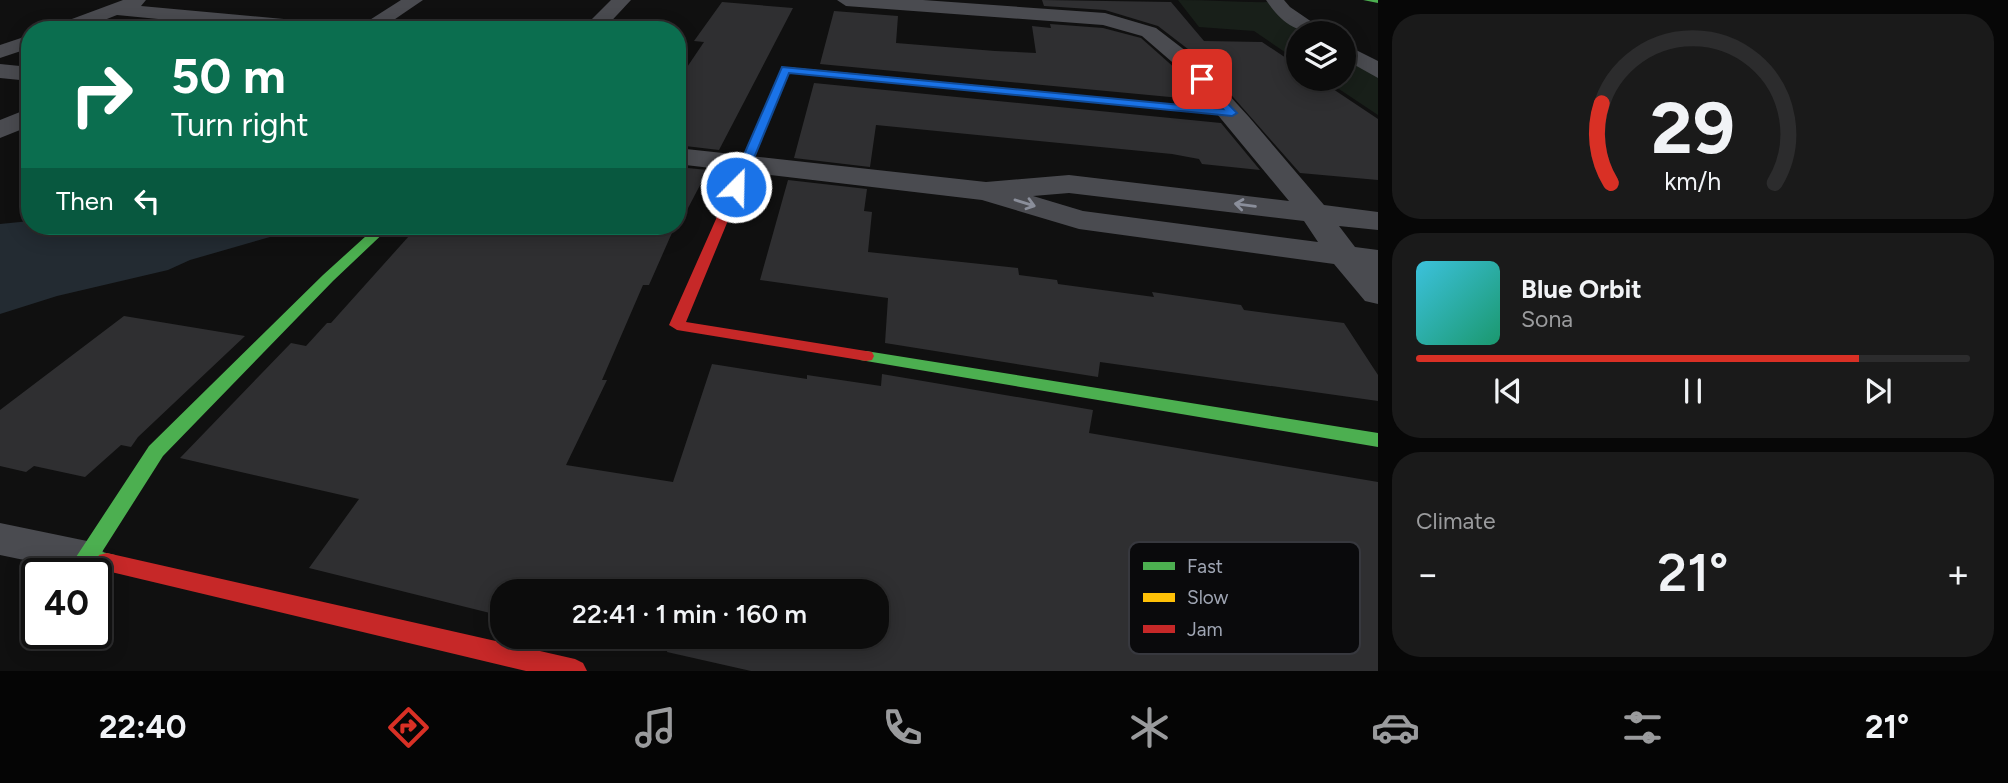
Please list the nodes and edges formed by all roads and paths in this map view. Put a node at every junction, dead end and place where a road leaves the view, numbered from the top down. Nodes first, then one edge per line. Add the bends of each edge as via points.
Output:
1 (139, 0) edge
2 (414, 0) edge
3 (622, 0) edge
4 (846, 0) edge
5 (1275, 0) edge
6 (1367, 0) edge
7 (1378, 1) edge
8 (114, 9) junction
9 (83, 21) edge
10 (242, 21) edge
11 (379, 21) edge
12 (600, 21) edge
13 (1299, 21) edge
14 (21, 44) edge
15 (0, 52) edge
16 (1356, 57) edge
17 (0, 71) edge
18 (1378, 71) edge
19 (21, 73) edge
20 (1232, 113) junction
21 (21, 120) edge
22 (0, 130) edge
23 (686, 157) edge
24 (746, 164) junction
25 (986, 191) junction
26 (1313, 213) junction
27 (1378, 220) edge
28 (374, 235) edge
29 (1362, 258) edge
30 (1378, 293) edge
31 (1378, 440) edge
32 (0, 539) edge
33 (88, 557) junction
34 (575, 671) edge

1 - 8 street
2 - 11 street
3 - 12 street
4 - 20 street via 1105,19 1149,32 1187,63
5 - 13 street
6 - 7 street
8 - 9 street
8 - 10 street
14 - 15 street
16 - 18 street
17 - 19 street
20 - 24 street via 786,69
20 - 26 street
21 - 22 street
23 - 24 street
24 - 25 street
24 - 31 street via 677,325
26 -> 25 street via 1069,184
25 -> 29 street via 1079,220
26 - 27 street
26 - 29 street
28 - 33 street via 156,451
29 - 30 street
32 - 33 lane
33 - 34 street

